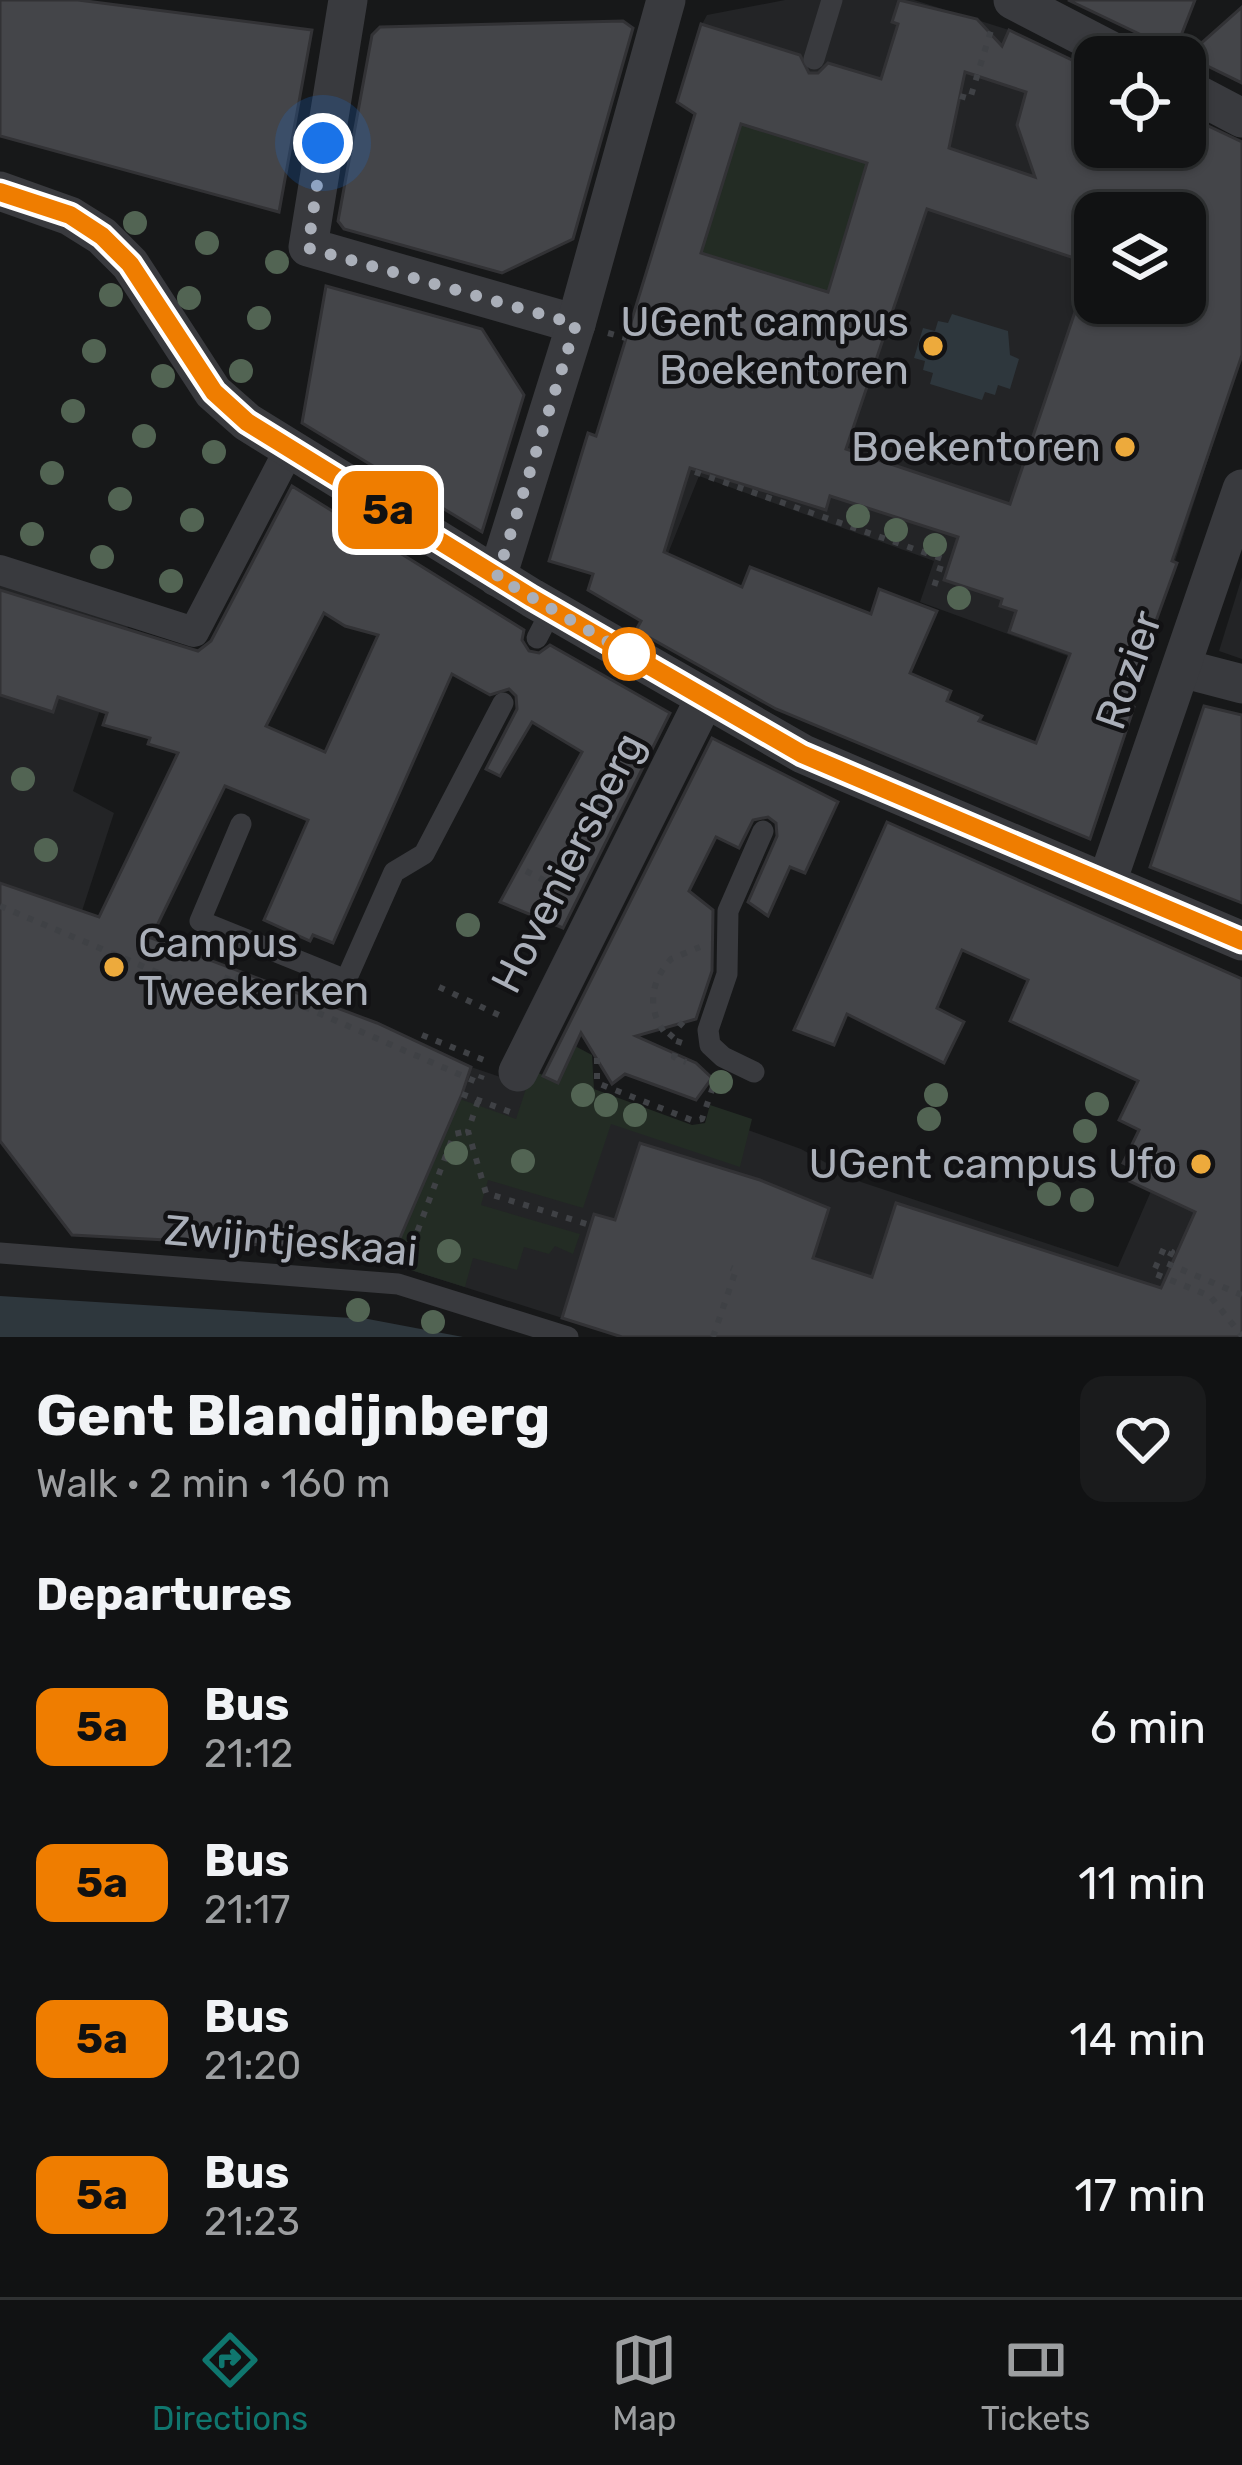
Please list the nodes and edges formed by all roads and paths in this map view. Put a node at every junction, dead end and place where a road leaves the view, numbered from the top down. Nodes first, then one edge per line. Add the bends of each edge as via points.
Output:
1 (347, 0) edge
2 (666, 0) edge
3 (832, 0) edge
4 (1002, 15) edge
5 (1074, 40) edge
6 (814, 59) dead end
7 (960, 96) dead end
8 (1206, 99) edge
9 (1242, 118) edge
10 (0, 191) edge
11 (576, 324) junction
12 (289, 450) junction
13 (694, 472) dead end
14 (1242, 489) edge
15 (0, 570) edge
16 (497, 577) junction
17 (932, 593) dead end
18 (1181, 668) junction
19 (1242, 684) edge
20 (705, 698) junction
21 (503, 703) dead end
22 (241, 824) dead end
23 (763, 831) dead end
24 (526, 871) dead end
25 (1107, 882) junction
26 (0, 906) edge
27 (597, 907) junction
28 (1242, 941) edge
29 (700, 947) dead end
30 (439, 987) dead end
31 (689, 1015) dead end
32 (499, 1030) dead end
33 (422, 1035) dead end
34 (455, 1050) dead end
35 (597, 1058) dead end
36 (506, 1059) joint
37 (754, 1072) dead end
38 (462, 1094) dead end
39 (710, 1094) dead end
40 (478, 1101) junction
41 (502, 1110) dead end
42 (467, 1131) junction
43 (590, 1226) dead end
44 (0, 1253) edge
45 (730, 1268) dead end
46 (398, 1284) junction
47 (1241, 1292) edge
48 (1242, 1336) edge
49 (568, 1337) edge
50 (713, 1337) edge

1 - 11 street via 308,248
2 - 11 street
3 - 6 lane
4 - 5 street
4 - 7 path via 970,99
8 - 9 street
10 - 12 street via 70,215 102,236 130,264 214,392
11 - 16 street
12 - 15 street via 194,632
12 - 16 street
13 - 17 path via 943,559
14 - 18 street, Rozier
16 - 20 street via 545,624
18 - 19 street
18 - 25 street, Rozier
20 - 25 street via 796,767
20 - 27 street, Hoveniersberg
21 - 22 lane via 424,854 394,872 346,980 200,921
23 - 37 lane via 728,911 728,974 708,1030 723,1057
24 - 27 path
25 - 28 street
26 - 36 path via 218,998 230,974 479,1084
27 - 36 street, Hoveniersberg
29 - 31 path via 664,965 652,1005 669,1038
30 - 32 path via 504,1015
33 - 34 path
35 - 39 path via 597,1083 694,1121
38 - 40 path
40 - 41 path
40 - 42 path
42 - 43 path via 486,1193
42 - 46 path via 454,1134
44 - 46 lane, Zwijntjeskaai
45 - 50 path via 736,1270
46 - 49 lane, Zwijntjeskaai
47 - 48 path via 1166,1263 1172,1252 1164,1248 1153,1273 1210,1296

